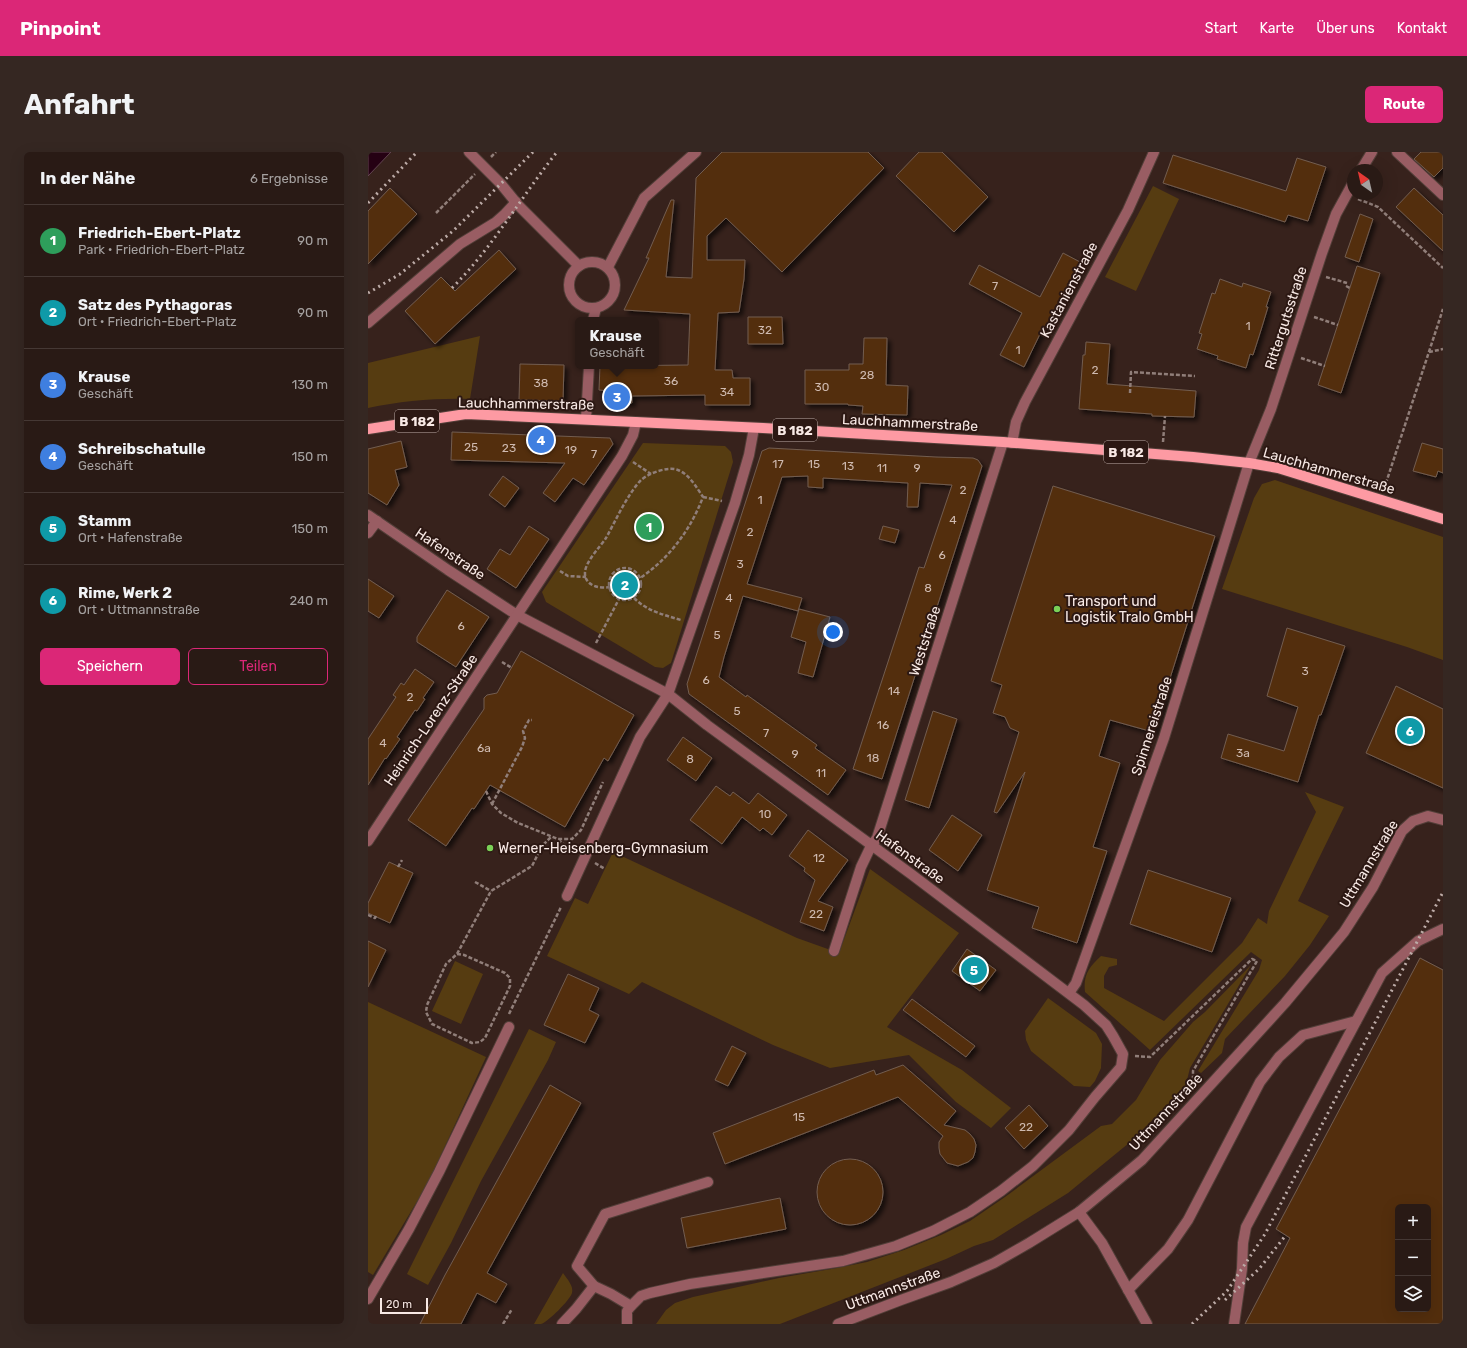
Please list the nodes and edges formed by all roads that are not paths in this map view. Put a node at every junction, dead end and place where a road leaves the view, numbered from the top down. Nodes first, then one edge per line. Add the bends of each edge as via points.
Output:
1 (469, 152) edge
2 (696, 152) edge
3 (1154, 152) edge
4 (1372, 152) edge
5 (1397, 152) edge
6 (1365, 164) edge
7 (1347, 192) edge
8 (1443, 195) edge
9 (516, 202) junction
10 (579, 266) junction
11 (608, 267) junction
12 (596, 308) junction
13 (594, 317) edge
14 (368, 324) edge
15 (589, 369) edge
16 (586, 419) junction
17 (636, 422) junction
18 (754, 428) junction
19 (368, 429) edge
20 (1008, 443) junction
21 (1250, 463) junction
22 (372, 518) edge
23 (1443, 519) edge
24 (368, 533) edge
25 (517, 614) junction
26 (668, 694) junction
27 (1443, 820) edge
28 (368, 841) edge
29 (871, 846) junction
30 (567, 896) road end
31 (1443, 929) edge
32 (834, 951) dead end
33 (1069, 993) junction
34 (1356, 1021) junction
35 (509, 1026) road end
36 (708, 1182) dead end
37 (1079, 1212) junction
38 (594, 1286) junction
39 (1128, 1290) junction
40 (368, 1299) edge
41 (631, 1306) junction
42 (562, 1324) edge
43 (626, 1324) edge
44 (838, 1324) edge
45 (1147, 1324) edge
46 (1234, 1324) edge

1 - 9 street
2 - 11 street via 644,198
3 - 20 street, Kastanienstraße via 1128,210 1025,402
4 - 6 street
5 - 8 street
7 - 21 street, Rittergutsstraße via 1336,214 1271,409
9 - 10 street
9 - 14 street via 496,222 460,244
10 - 11 street via 593,262
10 - 12 street via 570,278 570,294 581,306
11 - 12 street via 615,280 614,295 603,306
12 - 13 street
15 - 16 street
16 - 17 main road, Lauchhammerstraße / B 182
16 - 19 main road, Lauchhammerstraße / B 182 via 466,414
17 - 18 main road, Lauchhammerstraße / B 182
17 - 25 street, Heinrich-Lorenz-Straße via 633,435 622,456
18 - 20 main road, Lauchhammerstraße / B 182
18 - 26 street via 735,503
20 - 21 main road, Lauchhammerstraße / B 182
20 - 29 street, Weststraße via 877,838
21 - 23 main road, Lauchhammerstraße / B 182 via 1278,468
21 - 33 street, Spinnereistraße via 1164,738 1076,983
22 - 24 street
22 - 25 street, Hafenstraße
25 - 26 street, Hafenstraße
25 - 28 street, Heinrich-Lorenz-Straße
26 - 29 street, Hafenstraße
26 - 30 street via 640,737
27 - 37 street, Uttmannstraße via 1428,816 1413,820 1402,831 1373,887 1344,932 1142,1160
29 - 32 street, Weststraße via 861,867
29 - 33 street, Hafenstraße
31 - 34 street via 1418,941 1382,973
33 - 41 street, Hafenstraße via 1106,1025 1123,1054 1121,1067 1070,1130 1033,1166 1001,1191 970,1212 896,1246 843,1261 690,1284 650,1293 641,1296
34 - 39 street via 1302,1035 1279,1057 1260,1082 1188,1220 1168,1249
34 - 46 street via 1246,1227
35 - 40 street via 406,1236
36 - 38 street via 605,1214 577,1266
37 - 39 street via 1102,1243
37 - 44 street, Uttmannstraße via 1029,1243 951,1282
38 - 41 street
38 - 42 street
39 - 45 street
41 - 43 street via 627,1311

